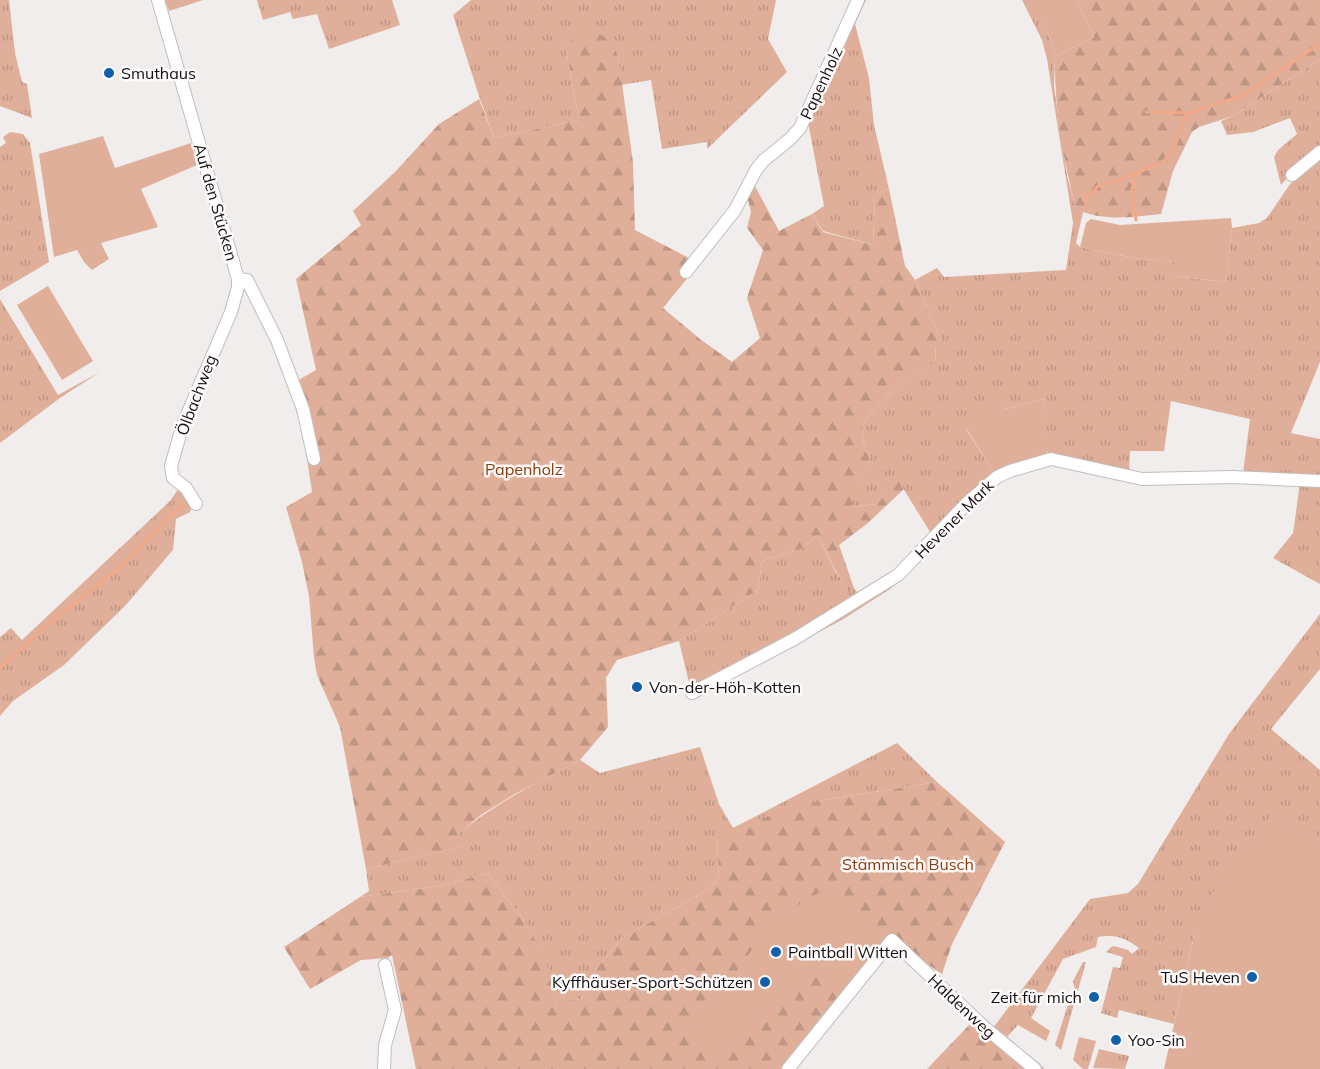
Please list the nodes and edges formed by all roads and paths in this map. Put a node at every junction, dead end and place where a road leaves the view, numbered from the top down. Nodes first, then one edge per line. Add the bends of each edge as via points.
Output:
1 (158, 0) edge
2 (858, 0) edge
3 (1320, 152) edge
4 (1292, 175) dead end
5 (686, 272) dead end
6 (238, 279) junction
7 (314, 459) dead end
8 (1320, 481) edge
9 (196, 504) dead end
10 (692, 693) dead end
11 (385, 965) dead end
12 (384, 1069) edge
13 (788, 1069) edge
14 (1035, 1069) edge

1 - 6 street, Auf den Stücken
2 - 5 street, Papenholz via 800,128 763,161 735,210
3 - 4 street
6 - 7 street, Auf den Stücken via 247,280 277,340 303,410
6 - 9 street, Ölbachweg via 231,312 191,403 171,466 173,478 186,488
8 - 10 street, Hevener Mark via 1232,477 1142,480 1051,459 1010,471 967,503 898,575 796,638
11 - 12 street via 395,1010 385,1045
13 - 14 street, Haldenweg via 892,940 982,1026

